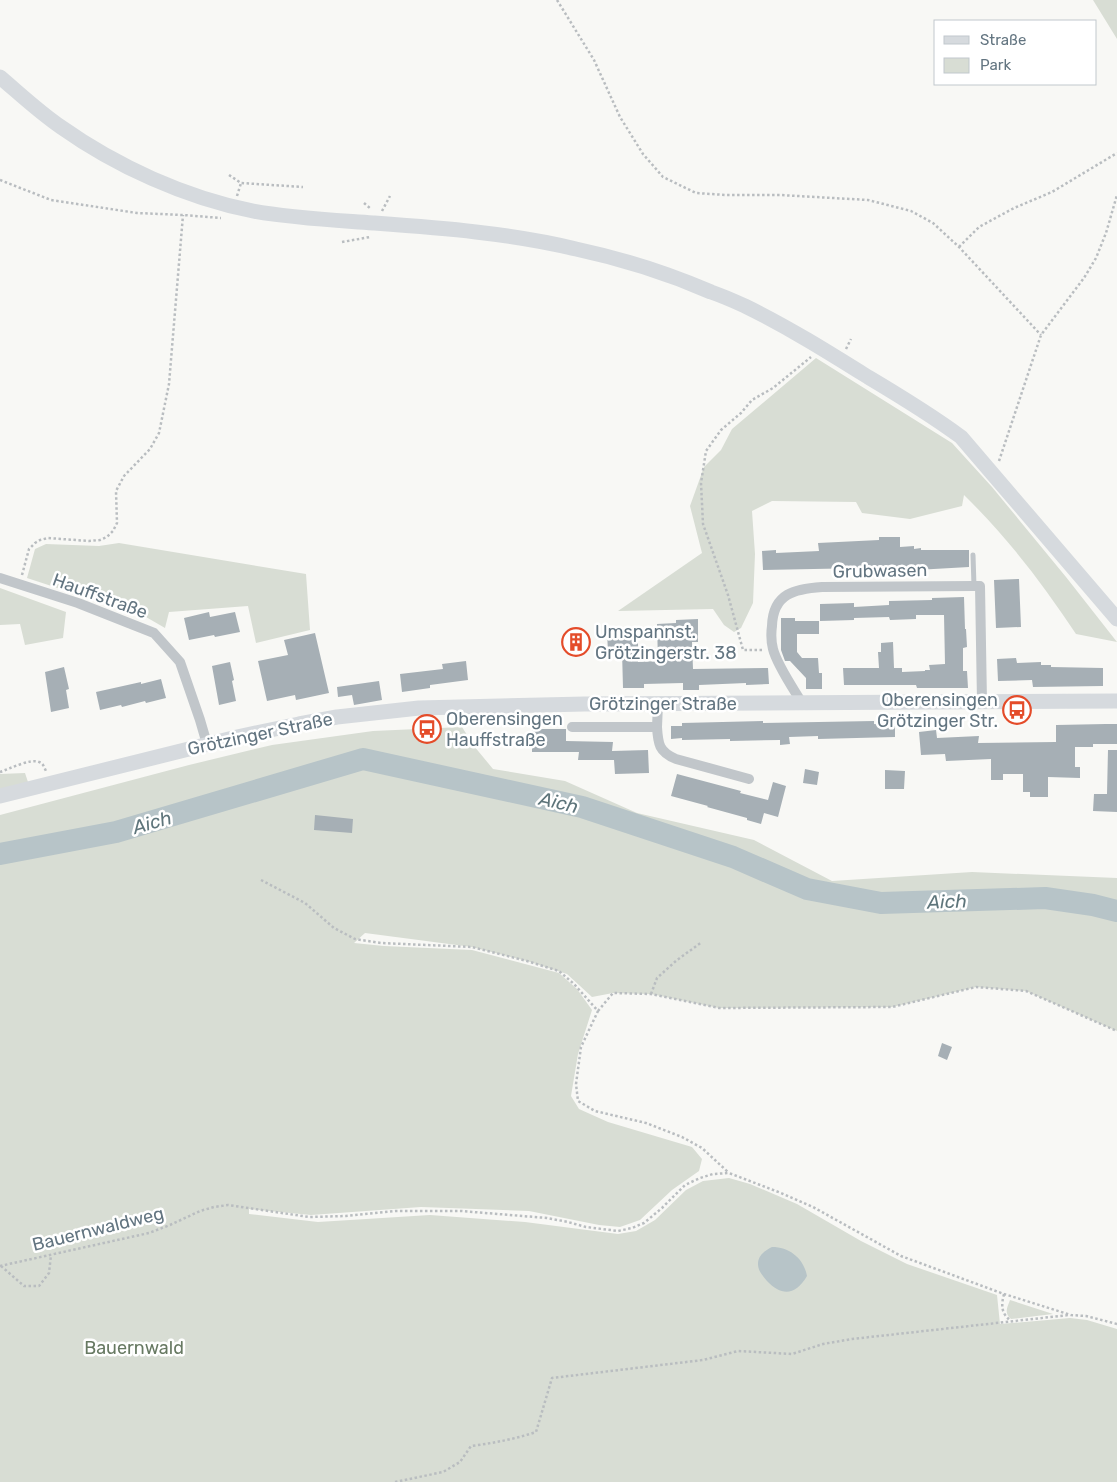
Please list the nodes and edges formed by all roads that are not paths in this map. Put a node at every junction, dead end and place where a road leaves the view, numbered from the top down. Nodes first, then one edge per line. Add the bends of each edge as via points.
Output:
1 (0, 77) edge
2 (973, 555) dead end
3 (0, 578) edge
4 (974, 586) junction
5 (1116, 618) edge
6 (1117, 701) edge
7 (982, 702) junction
8 (802, 703) junction
9 (658, 704) junction
10 (656, 726) junction
11 (572, 727) dead end
12 (207, 744) junction
13 (749, 779) dead end
14 (0, 796) edge

1 - 5 main road via 59,126 89,146 121,164 199,196 254,211 459,230 574,248 678,278 743,305 822,348 961,437
2 - 4 lane
3 - 12 street, Hauffstraße via 154,633 180,662
4 - 7 street via 980,586
4 - 8 street, Grubwasen via 802,589 791,592 775,606 771,635 773,650
6 - 7 main road, Grötzinger Straße
7 - 8 main road, Grötzinger Straße
8 - 9 main road, Grötzinger Straße
9 - 10 street
9 - 12 main road, Grötzinger Straße via 419,708 337,717
10 - 11 street
10 - 13 street via 661,748 666,754
12 - 14 main road, Grötzinger Straße

